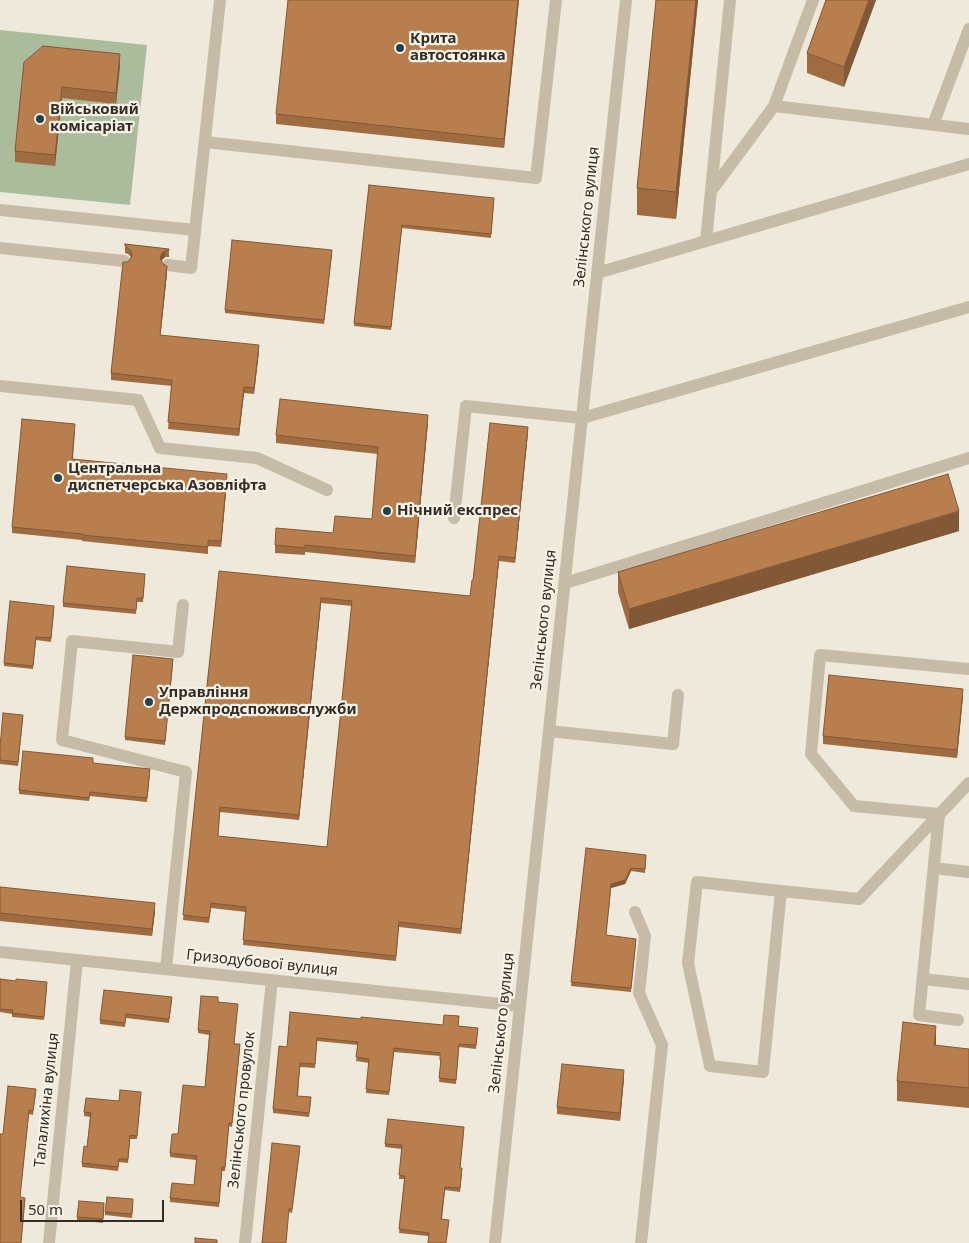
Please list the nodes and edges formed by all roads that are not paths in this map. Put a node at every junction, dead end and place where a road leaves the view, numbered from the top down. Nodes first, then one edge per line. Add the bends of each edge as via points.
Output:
1 (220, 0) edge
2 (556, 0) edge
3 (626, 0) edge
4 (730, 0) edge
5 (813, 0) edge
6 (969, 29) edge
7 (774, 106) junction
8 (933, 125) junction
9 (969, 129) edge
10 (205, 142) junction
11 (969, 164) edge
12 (712, 190) junction
13 (0, 210) edge
14 (195, 230) junction
15 (706, 241) junction
16 (0, 248) edge
17 (124, 261) edge
18 (168, 265) edge
19 (597, 273) junction
20 (969, 307) edge
21 (0, 386) edge
22 (582, 418) junction
23 (969, 458) edge
24 (327, 490) dead end
25 (454, 518) dead end
26 (565, 583) junction
27 (183, 605) dead end
28 (969, 669) edge
29 (678, 694) dead end
30 (549, 731) junction
31 (969, 783) edge
32 (939, 814) junction
33 (934, 868) junction
34 (969, 872) edge
35 (781, 891) junction
36 (635, 912) dead end
37 (0, 952) edge
38 (78, 960) junction
39 (166, 969) junction
40 (923, 979) junction
41 (272, 980) junction
42 (969, 984) edge
43 (520, 1006) junction
44 (958, 1020) dead end
45 (49, 1243) edge
46 (245, 1243) edge
47 (495, 1243) edge
48 (642, 1243) edge

1 - 10 street
2 - 10 street via 536,178
3 - 19 street, Зелінського вулиця
4 - 12 street
5 - 7 street
6 - 8 street
7 - 8 street
7 - 12 street
8 - 9 street
10 - 14 street
11 - 15 street
12 - 15 street
13 - 14 street
14 - 18 street via 191,268
15 - 19 street
16 - 17 street
19 - 22 street, Зелінського вулиця
20 - 22 street
21 - 24 street via 138,400 160,448 256,458
22 - 25 street via 466,406
22 - 26 street, Зелінського вулиця
23 - 26 street
26 - 30 street, Зелінського вулиця
27 - 39 street via 178,652 72,641 62,740 186,772
28 - 32 street via 820,655 811,754 854,806
29 - 30 street via 673,744
30 - 43 street, Зелінського вулиця
31 - 32 street
32 - 33 street
32 - 35 street via 859,899
33 - 34 street
33 - 40 street
35 - 35 street via 697,882 688,963 710,1066 763,1072
36 - 48 street via 645,936 639,993 662,1045
37 - 38 street, Гризодубової вулиця
38 - 39 street, Гризодубової вулиця
38 - 45 street, Талалихіна вулиця
39 - 41 street, Гризодубової вулиця
40 - 42 street
40 - 44 street via 919,1016
41 - 43 street, Гризодубової вулиця
41 - 46 street, Зелінського провулок
43 - 47 street, Зелінського вулиця

